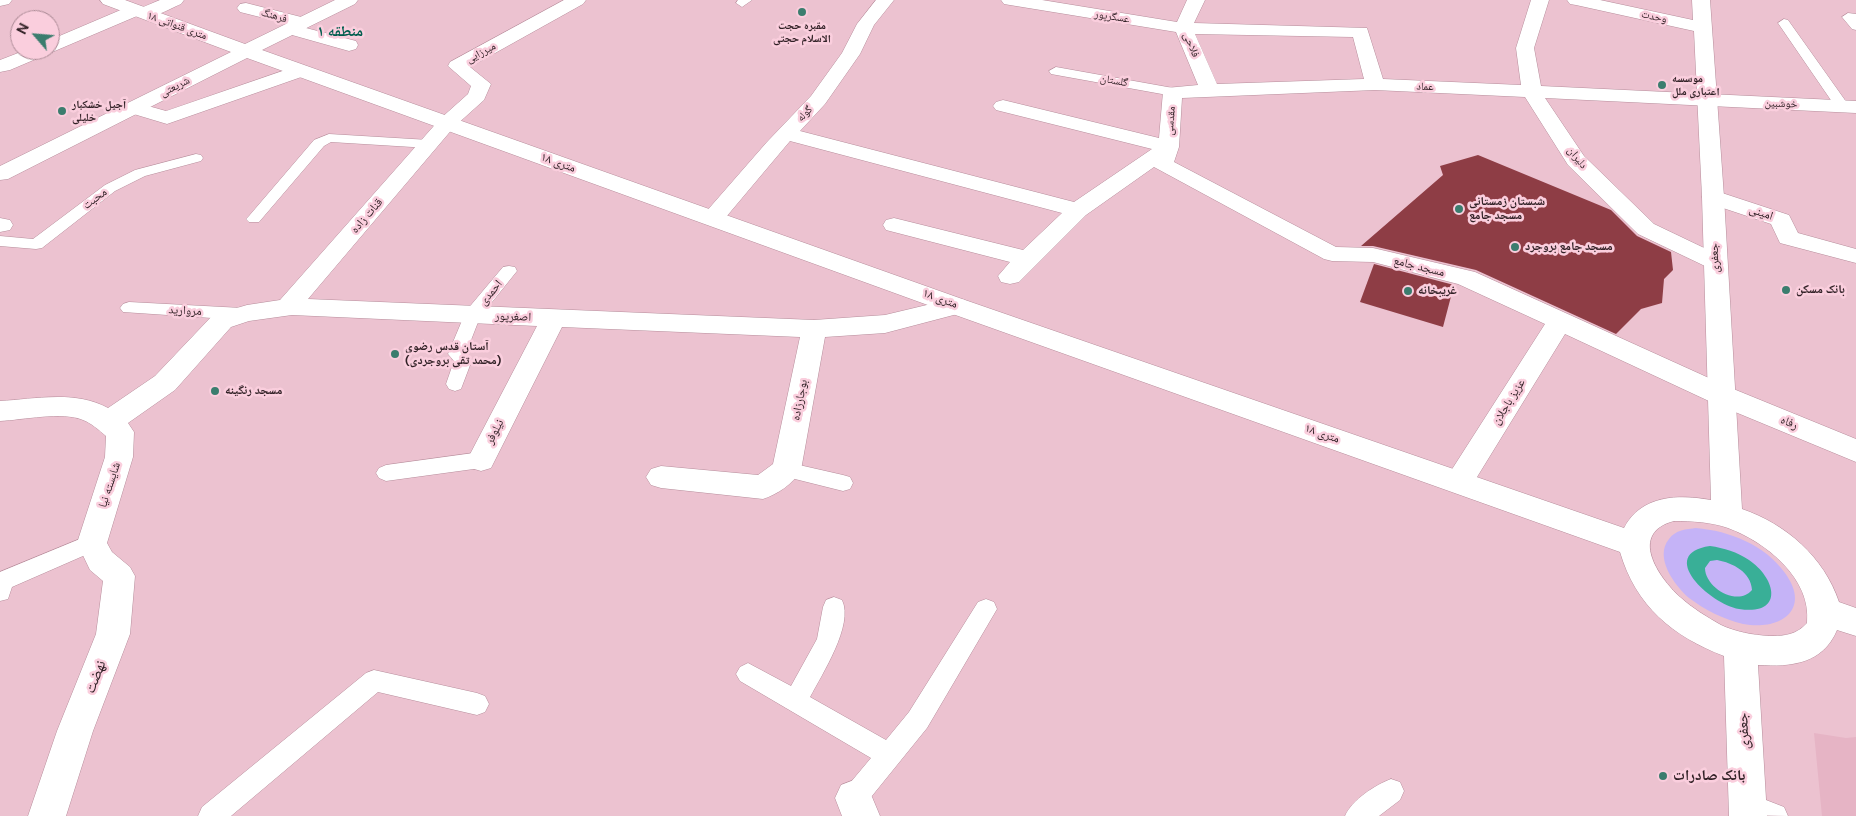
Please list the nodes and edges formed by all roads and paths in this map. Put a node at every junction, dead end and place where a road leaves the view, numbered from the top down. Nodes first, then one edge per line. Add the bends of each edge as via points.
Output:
1 (109, 0) edge
2 (175, 0) edge
3 (350, 0) edge
4 (577, 0) edge
5 (885, 0) edge
6 (1010, 0) edge
7 (1196, 0) edge
8 (1540, 0) edge
9 (1576, 0) edge
10 (1701, 0) edge
11 (1028, 1) edge
12 (246, 8) dead end
13 (140, 12) junction
14 (1856, 18) edge
15 (1784, 23) dead end
16 (297, 26) junction
17 (1856, 26) edge
18 (1184, 28) junction
19 (1703, 28) junction
20 (60, 42) edge
21 (349, 46) dead end
22 (246, 51) junction
23 (18, 60) edge
24 (0, 66) edge
25 (300, 71) junction
26 (1056, 71) dead end
27 (1374, 84) junction
28 (1210, 90) junction
29 (1173, 92) junction
30 (1532, 93) junction
31 (1706, 101) junction
32 (1003, 106) dead end
33 (1849, 106) edge
34 (134, 108) junction
35 (447, 123) junction
36 (786, 134) junction
37 (429, 144) junction
38 (1169, 147) junction
39 (196, 158) dead end
40 (0, 174) edge
41 (1713, 196) junction
42 (1078, 210) junction
43 (713, 218) junction
44 (254, 219) dead end
45 (894, 225) dead end
46 (1, 230) edge
47 (1856, 256) edge
48 (1027, 259) junction
49 (1715, 262) junction
50 (509, 271) dead end
51 (1010, 276) dead end
52 (956, 306) junction
53 (129, 308) dead end
54 (287, 308) junction
55 (242, 314) junction
56 (472, 316) junction
57 (554, 319) junction
58 (1560, 321) junction
59 (814, 329) junction
60 (455, 384) dead end
61 (1721, 395) junction
62 (0, 411) edge
63 (109, 422) junction
64 (1856, 451) edge
65 (481, 460) joint
66 (786, 470) junction
67 (386, 473) dead end
68 (661, 477) dead end
69 (1459, 482) junction
70 (843, 483) dead end
71 (1728, 516) junction
72 (92, 543) junction
73 (1634, 544) junction
74 (0, 592) edge
75 (834, 607) dead end
76 (986, 609) dead end
77 (1826, 611) junction
78 (1856, 622) edge
79 (1740, 646) junction
80 (748, 674) dead end
81 (795, 701) junction
82 (477, 704) dead end
83 (889, 755) junction
84 (1391, 791) dead end
85 (857, 807) edge
86 (1757, 813) edge
87 (47, 816) edge
88 (211, 816) edge
89 (1358, 816) edge

1 - 13 street, ۱۸ متری قنواتی
2 - 13 street
3 - 16 street, شریعتی
4 - 35 street, میرزایی via 458,66 480,84 477,96
5 - 36 street, گوله via 818,100
6 - 11 street, عسگرپور
7 - 18 street, فلاحی
8 - 30 street, دلیران via 1526,48
9 - 19 street, وحدت
10 - 19 street, جعفری
11 - 18 street, عسگرپور
12 - 16 street, فرهنگ
13 - 20 street
13 - 22 street, ۱۸ متری قنواتی
14 - 17 lane via 1848,17
15 - 33 lane
16 - 21 street, فرهنگ
16 - 22 street, شریعتی
18 - 27 street via 1361,32
18 - 28 street, فلاحی
19 - 31 street, جعفری
22 - 25 street, ۱۸ متری
22 - 34 street, شریعتی
23 - 24 street
25 - 34 street via 167,118
25 - 35 street, ۱۸ متری
26 - 29 lane, گلستان
27 - 28 street, مقدسی
27 - 30 street, عماد
28 - 29 street, مقدسی
29 - 38 street, مقدسی
30 - 31 street, عماد
30 - 49 street, دلیران via 1576,160 1646,229
31 - 33 street, خوشبین
31 - 41 street, جعفری
32 - 38 street
34 - 40 street, شریعتی
35 - 37 street, قنات زاده
35 - 43 street, ۱۸ متری
36 - 42 street
36 - 43 street, گوله
37 - 44 lane via 328,138 319,143
37 - 54 street, قنات زاده
38 - 42 street, مقدسی
38 - 58 street, مسجد جامع via 1162,164 1332,254 1373,255 1466,278
39 - 46 lane, محبت via 140,173 110,188 36,244
41 - 47 street, امینی via 1781,220 1788,238
41 - 49 street, جعفری
42 - 48 street, مقدسی
43 - 52 street, ۱۸ متری
45 - 48 street
48 - 51 street, مقدسی
49 - 61 street, جعفری
50 - 56 lane, احمدی
52 - 59 street, اصغرپور via 885,324
52 - 69 street, ۱۸ متری
53 - 55 lane, مروارید
54 - 55 street, اصغرپور
54 - 56 street, اصغرپور
55 - 63 street, اصغرپور via 222,321 165,383
56 - 57 street, اصغرپور
56 - 60 lane, احمدی via 457,354 463,360
57 - 59 street, اصغرپور
57 - 65 street, نیلوفر
58 - 61 street, مسجد جامع
58 - 69 street, عزیز باجلان
59 - 66 street, بوجارزاده
61 - 64 street, رفاه
61 - 71 street, جعفری
62 - 63 street via 64,407 88,410
63 - 72 street, شایسته نیا via 120,432 119,457
65 - 67 lane, نیلوفر
66 - 68 street via 763,488
66 - 70 lane
69 - 73 street, ۱۸ متری
71 - 73 street via 1699,509 1674,509 1653,515 1640,527
71 - 77 street via 1756,528 1804,565 1818,587
72 - 74 lane via 2,581
72 - 87 street, نهضت via 101,561 119,576 113,634
73 - 79 street via 1637,562 1646,582 1663,602 1712,636
75 - 81 lane via 828,641
76 - 83 lane via 918,720
77 - 78 street
77 - 79 street via 1823,627 1812,641 1794,650 1768,652
79 - 86 street, جعفری
80 - 81 lane
81 - 83 lane
82 - 88 lane via 374,681
83 - 85 lane
84 - 89 lane

